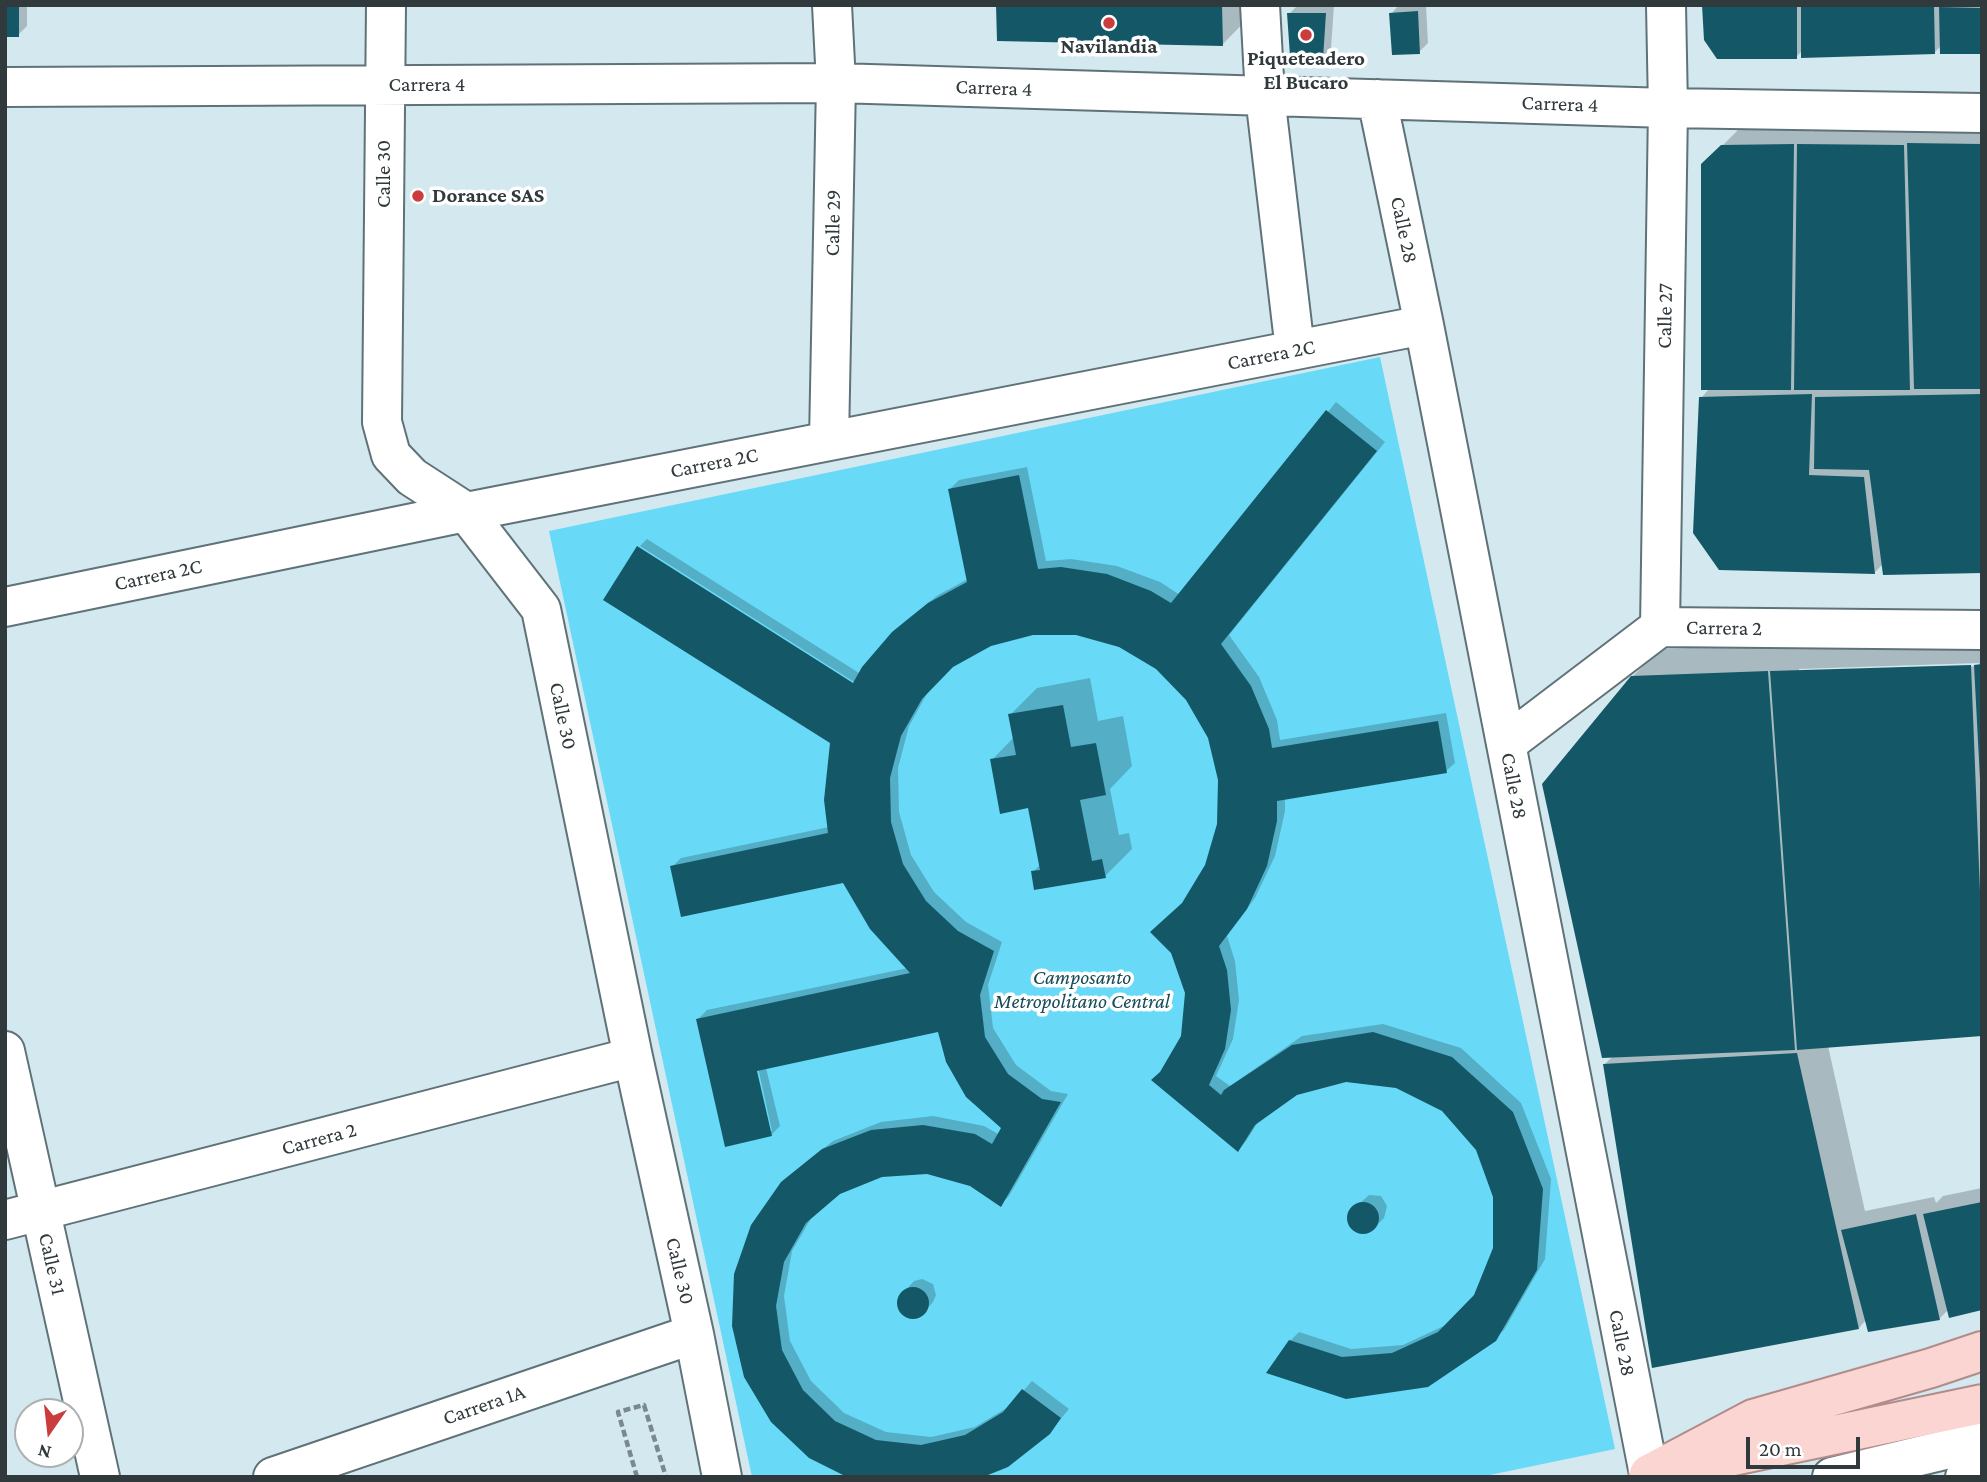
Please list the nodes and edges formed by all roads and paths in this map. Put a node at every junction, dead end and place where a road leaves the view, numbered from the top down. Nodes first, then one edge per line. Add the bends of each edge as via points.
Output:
1 (386, 5) edge
2 (832, 5) edge
3 (1260, 5) edge
4 (1666, 5) edge
5 (835, 83) junction
6 (385, 85) junction
7 (5, 87) edge
8 (1265, 96) junction
9 (1377, 99) junction
10 (1668, 108) junction
11 (1982, 113) edge
12 (1424, 325) junction
13 (1295, 350) junction
14 (829, 440) junction
15 (466, 512) junction
16 (5, 607) edge
17 (1660, 627) junction
18 (1982, 630) edge
19 (1506, 744) junction
20 (5, 1051) edge
21 (633, 1057) junction
22 (22, 1216) edge
23 (694, 1334) junction
24 (1982, 1351) edge
25 (1982, 1404) edge
26 (1982, 1441) edge
27 (1982, 1472) edge
28 (1644, 1475) edge
29 (100, 1477) edge
30 (273, 1477) edge
31 (637, 1477) edge
32 (666, 1477) edge
33 (722, 1477) edge
34 (1832, 1477) edge
35 (1965, 1477) edge

1 - 6 street, Calle 30
2 - 5 street, Calle 29
3 - 8 street
4 - 10 street, Calle 27
5 - 6 street, Carrera 4
5 - 8 street, Carrera 4
5 - 14 street, Calle 29
6 - 7 street, Carrera 4
6 - 15 street, Calle 30 via 382,422 391,455 412,477
8 - 9 street, Carrera 4
8 - 13 street
9 - 10 street, Carrera 4
9 - 12 street, Calle 28
10 - 11 street, Carrera 4
10 - 17 street, Calle 27
12 - 13 street, Carrera 2C
12 - 19 street, Calle 28
13 - 14 street, Carrera 2C
14 - 15 street, Carrera 2C
15 - 16 street, Carrera 2C
15 - 21 street, Calle 30 via 541,610
17 - 18 street, Carrera 2
17 - 19 street, Carrera 2
19 - 28 street, Calle 28
20 - 22 street, Calle 31
21 - 22 street, Carrera 2
21 - 23 street, Calle 30
22 - 29 street, Calle 31
23 - 30 street, Carrera 1A
23 - 33 street, Calle 30
24 - 28 main road via 1753,1419
25 - 28 main road
26 - 34 street
27 - 35 street
31 - 32 path via 618,1412 644,1405

